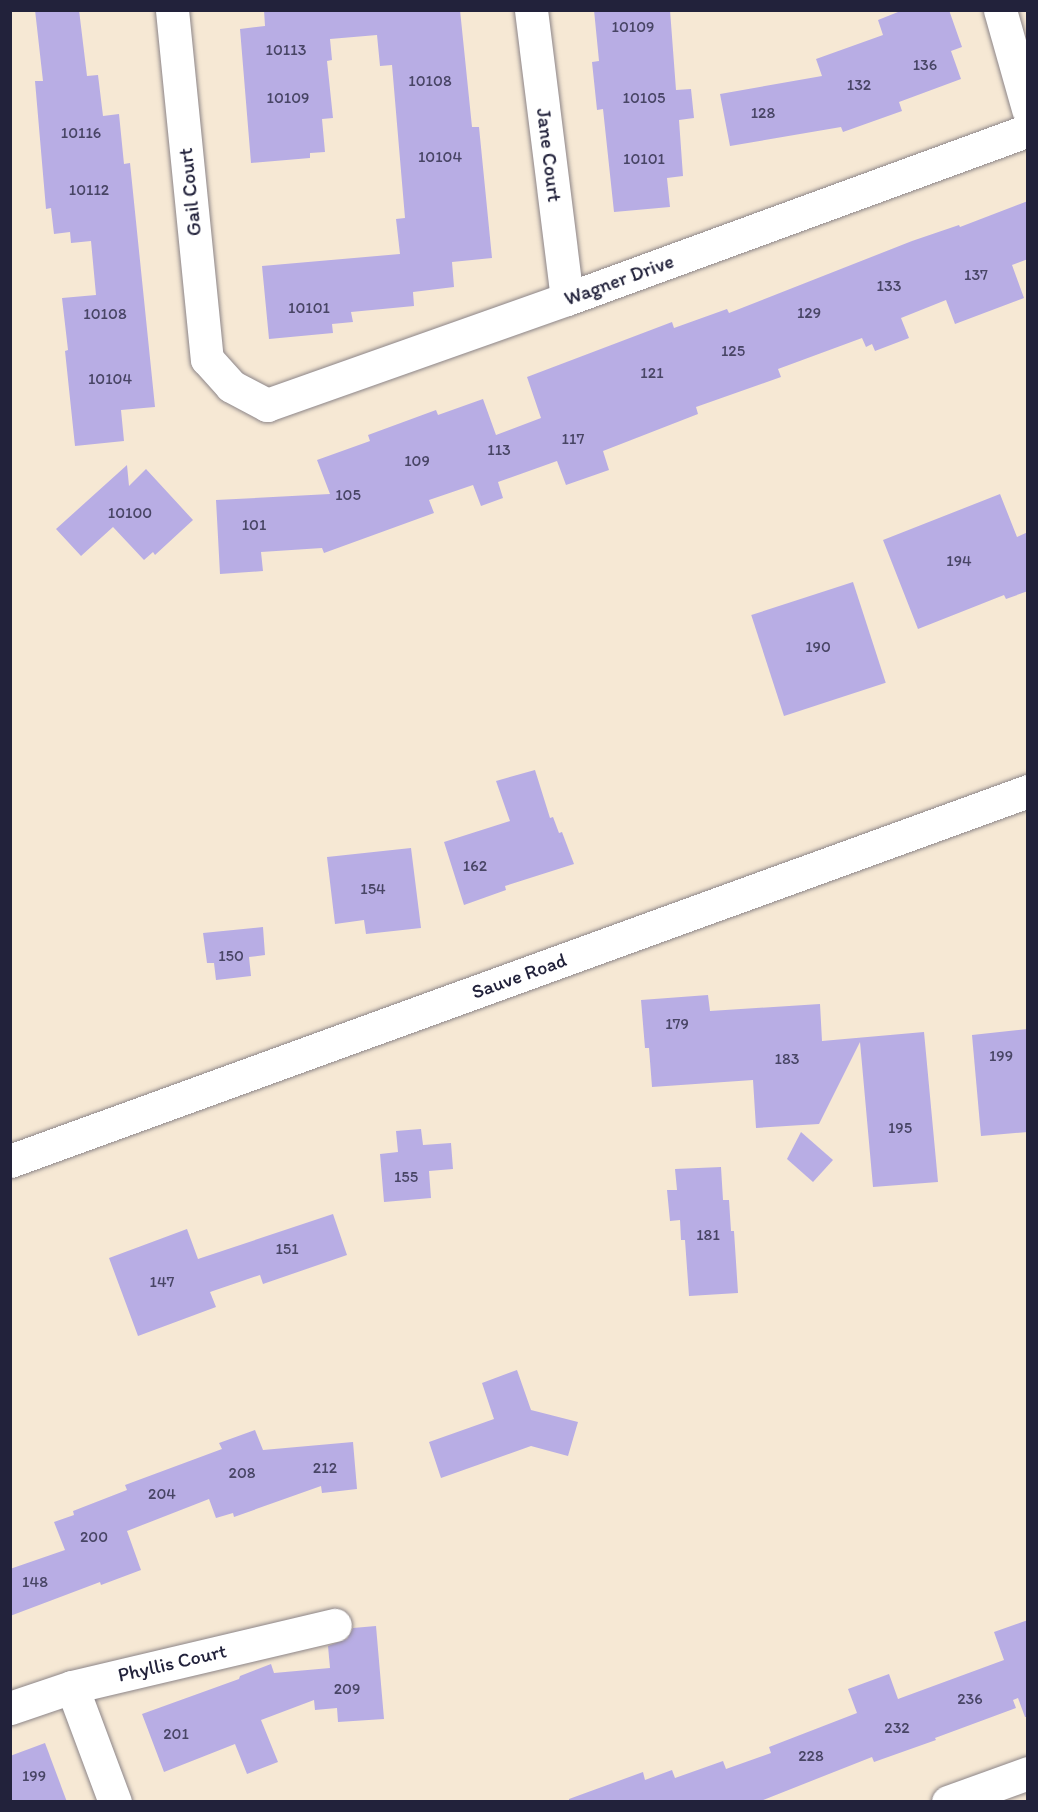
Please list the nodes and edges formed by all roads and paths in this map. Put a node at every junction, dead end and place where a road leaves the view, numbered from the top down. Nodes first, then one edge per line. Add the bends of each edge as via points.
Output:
1 (172, 10) edge
2 (531, 10) edge
3 (1000, 10) edge
4 (1028, 109) edge
5 (1028, 130) edge
6 (567, 299) junction
7 (217, 370) joint
8 (1028, 791) edge
9 (10, 1161) edge
10 (335, 1625) dead end
11 (72, 1687) junction
12 (10, 1708) edge
13 (1028, 1773) edge
14 (115, 1802) edge
15 (948, 1802) edge

1 - 7 street, Gail Court via 207,359
2 - 6 street, Jane Court
3 - 4 street
5 - 6 street, Wagner Drive
6 - 7 street, Wagner Drive via 267,405 231,386
8 - 9 street, Sauve Road
10 - 11 street, Phyllis Court
11 - 12 street, Phyllis Court
11 - 14 street
13 - 15 street

